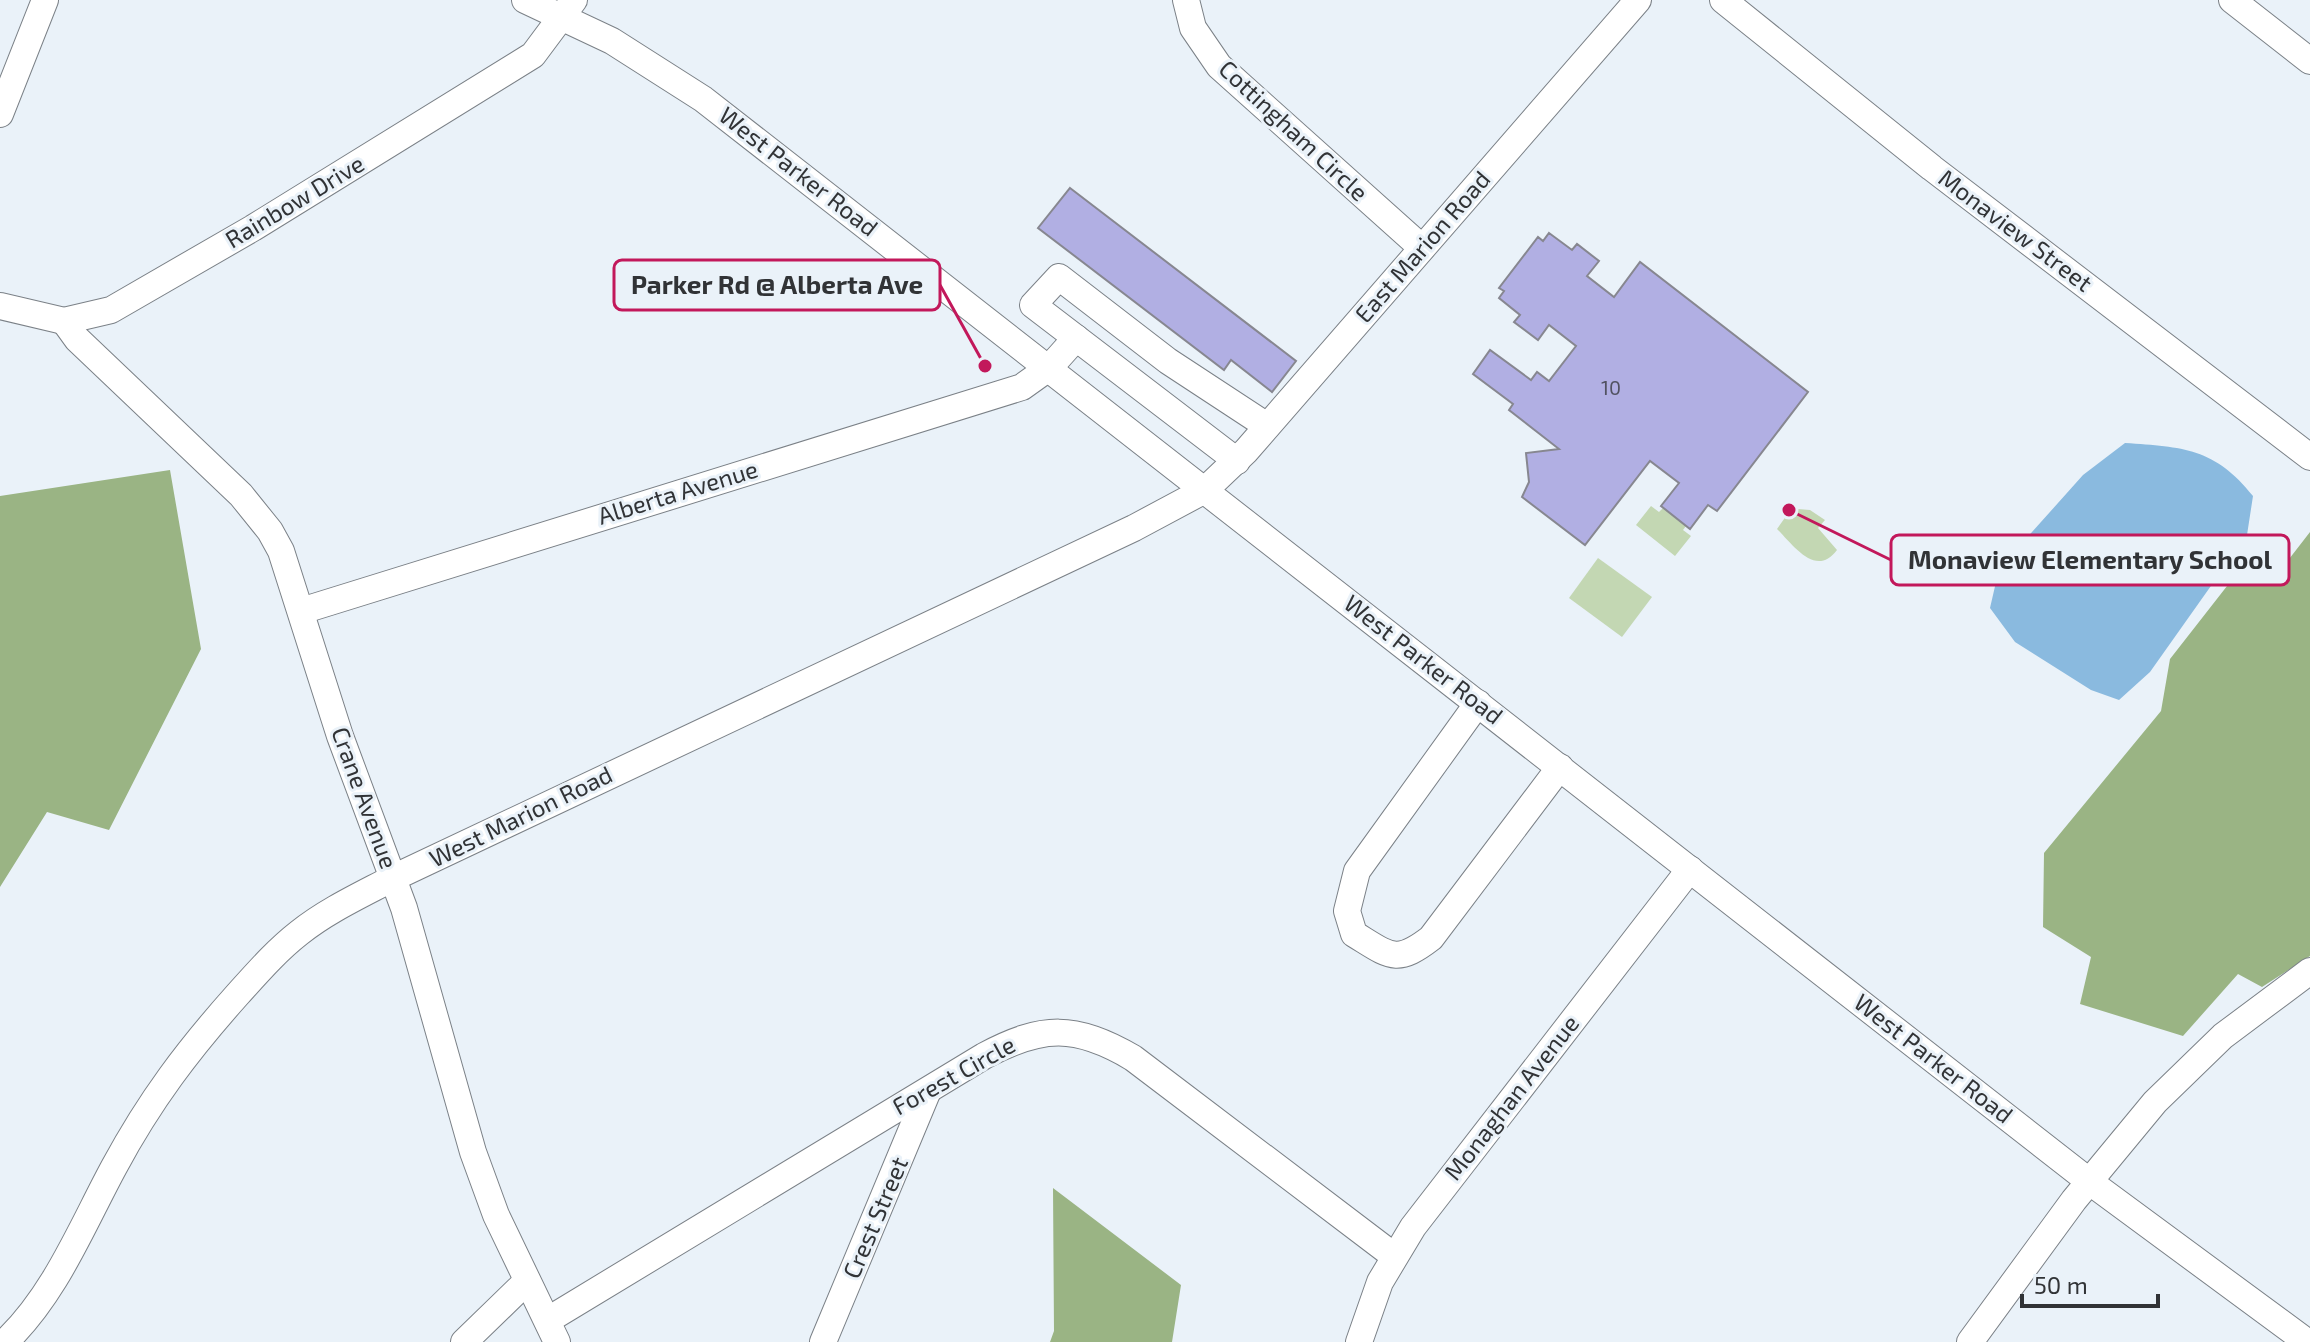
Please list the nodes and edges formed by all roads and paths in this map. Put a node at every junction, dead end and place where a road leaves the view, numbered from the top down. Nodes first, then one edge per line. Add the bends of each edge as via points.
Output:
1 (45, 0) edge
2 (525, 0) edge
3 (1186, 0) edge
4 (1638, 0) edge
5 (1723, 0) edge
6 (2232, 0) edge
7 (568, 8) edge
8 (2310, 61) edge
9 (0, 114) edge
10 (1422, 248) junction
11 (6, 301) edge
12 (64, 321) junction
13 (1076, 338) junction
14 (1050, 367) junction
15 (1135, 385) junction
16 (1207, 388) junction
17 (1166, 408) junction
18 (1111, 416) junction
19 (1267, 426) junction
20 (2310, 457) edge
21 (1237, 461) junction
22 (1205, 490) junction
23 (301, 611) junction
24 (1478, 703) junction
25 (1560, 767) junction
26 (1690, 869) junction
27 (393, 878) junction
28 (2310, 971) edge
29 (927, 1093) junction
30 (2090, 1182) junction
31 (1394, 1256) junction
32 (527, 1281) junction
33 (552, 1331) edge
34 (5, 1342) edge
35 (464, 1342) edge
36 (823, 1342) edge
37 (1359, 1342) edge
38 (1970, 1342) edge
39 (2307, 1342) edge

1 - 9 street
2 - 7 street, West Parker Road
3 - 10 street, Cottingham Circle via 1193,28 1219,66
4 - 10 street, East Marion Road
5 - 20 street, Monaview Street via 1932,168
6 - 8 street
7 - 12 street, Rainbow Drive via 533,55 111,310
7 - 14 street, West Parker Road via 703,99
10 - 19 street, East Marion Road
11 - 12 street, Rainbow Drive
12 - 23 street, Crane Avenue via 257,512 281,551
13 - 14 street, Alberta Avenue
13 - 15 street
13 - 16 street via 1033,305 1059,277
14 - 18 street, West Parker Road
14 - 23 street, Alberta Avenue via 1022,387
15 - 17 street
15 - 18 street
16 - 17 street
16 - 19 street
17 - 21 street
18 - 22 street, West Parker Road
19 - 21 street, East Marion Road
21 - 22 street, East Marion Road
22 - 24 street, West Parker Road
22 - 27 street, West Marion Road
23 - 27 street, Crane Avenue
24 - 25 street, West Parker Road
24 - 25 street via 1357,871 1347,911 1354,934 1388,956 1408,955 1431,938
25 - 26 street, West Parker Road
26 - 30 street, West Parker Road
26 - 31 street, Monaghan Avenue
27 - 32 street, Crane Avenue via 473,1152
27 - 34 street, West Marion Road via 297,935 190,1047 151,1101 49,1286
28 - 30 street via 2185,1070
29 - 31 street, Forest Circle via 1029,1035 1054,1031 1091,1037 1133,1058
29 - 33 street, Forest Circle via 671,1243
29 - 36 street, Crest Street
30 - 38 street
30 - 39 street, West Parker Road
31 - 37 street, Monaghan Avenue
32 - 33 street, Crane Avenue
32 - 35 street

